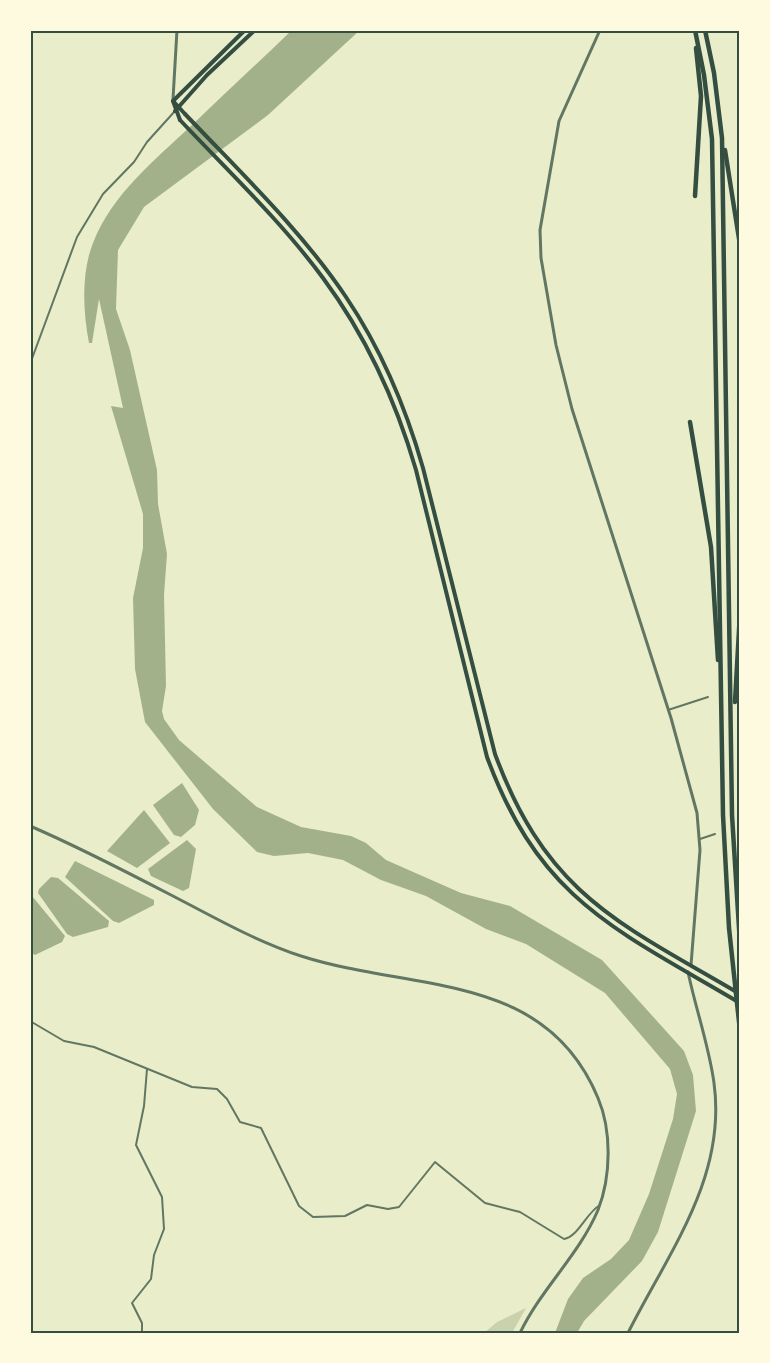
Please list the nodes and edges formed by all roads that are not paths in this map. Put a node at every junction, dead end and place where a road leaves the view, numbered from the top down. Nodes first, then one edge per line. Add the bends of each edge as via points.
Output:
1 (177, 30) edge
2 (245, 30) edge
3 (255, 30) edge
4 (600, 30) edge
5 (694, 30) edge
6 (705, 30) edge
7 (173, 101) junction
8 (177, 109) junction
9 (721, 133) junction
10 (695, 196) dead end
11 (740, 246) edge
12 (30, 364) edge
13 (690, 422) dead end
14 (740, 612) edge
15 (708, 697) dead end
16 (668, 710) junction
17 (722, 716) junction
18 (732, 759) junction
19 (30, 826) edge
20 (715, 834) dead end
21 (700, 839) junction
22 (740, 944) edge
23 (691, 965) junction
24 (688, 972) junction
25 (740, 994) edge
26 (740, 1003) edge
27 (30, 1021) edge
28 (740, 1031) edge
29 (147, 1069) junction
30 (600, 1205) junction
31 (142, 1333) edge
32 (520, 1333) edge
33 (628, 1333) edge

1 - 7 street
2 - 7 main road
3 - 8 main road
4 - 16 street via 559,121 540,230 541,258 572,410
5 - 10 highway via 701,96
5 - 17 highway via 712,139
6 - 9 highway
7 - 8 main road
8 - 12 street via 103,194 77,237
8 - 23 main road via 295,232 346,297 375,346 416,443 489,736 525,822 550,860 593,904
8 - 24 main road via 180,120 242,185 328,286 364,342 386,388 416,470 482,738 493,773 518,826 550,872 588,909 619,933
9 - 11 highway
9 - 18 highway
13 - 17 highway via 711,547
14 - 18 highway
15 - 16 street
16 - 21 street via 697,813
17 - 28 highway via 726,894
18 - 22 highway
19 - 30 street via 231,927 292,953 484,996 538,1021 572,1052 603,1111 607,1160
20 - 21 street
21 - 23 street
23 - 25 main road
24 - 26 main road
24 - 33 street via 714,1083 717,1115 712,1154 685,1229
27 - 29 street via 59,1039 94,1047
29 - 30 street via 192,1087 217,1089 240,1122 261,1128 299,1206 313,1217 345,1216 367,1206 399,1206 435,1162 485,1203 520,1212 564,1239 570,1238 591,1210
29 - 31 street via 136,1145 162,1197 164,1229 154,1255 151,1279 132,1303 142,1323
30 - 32 street via 580,1245 539,1299

